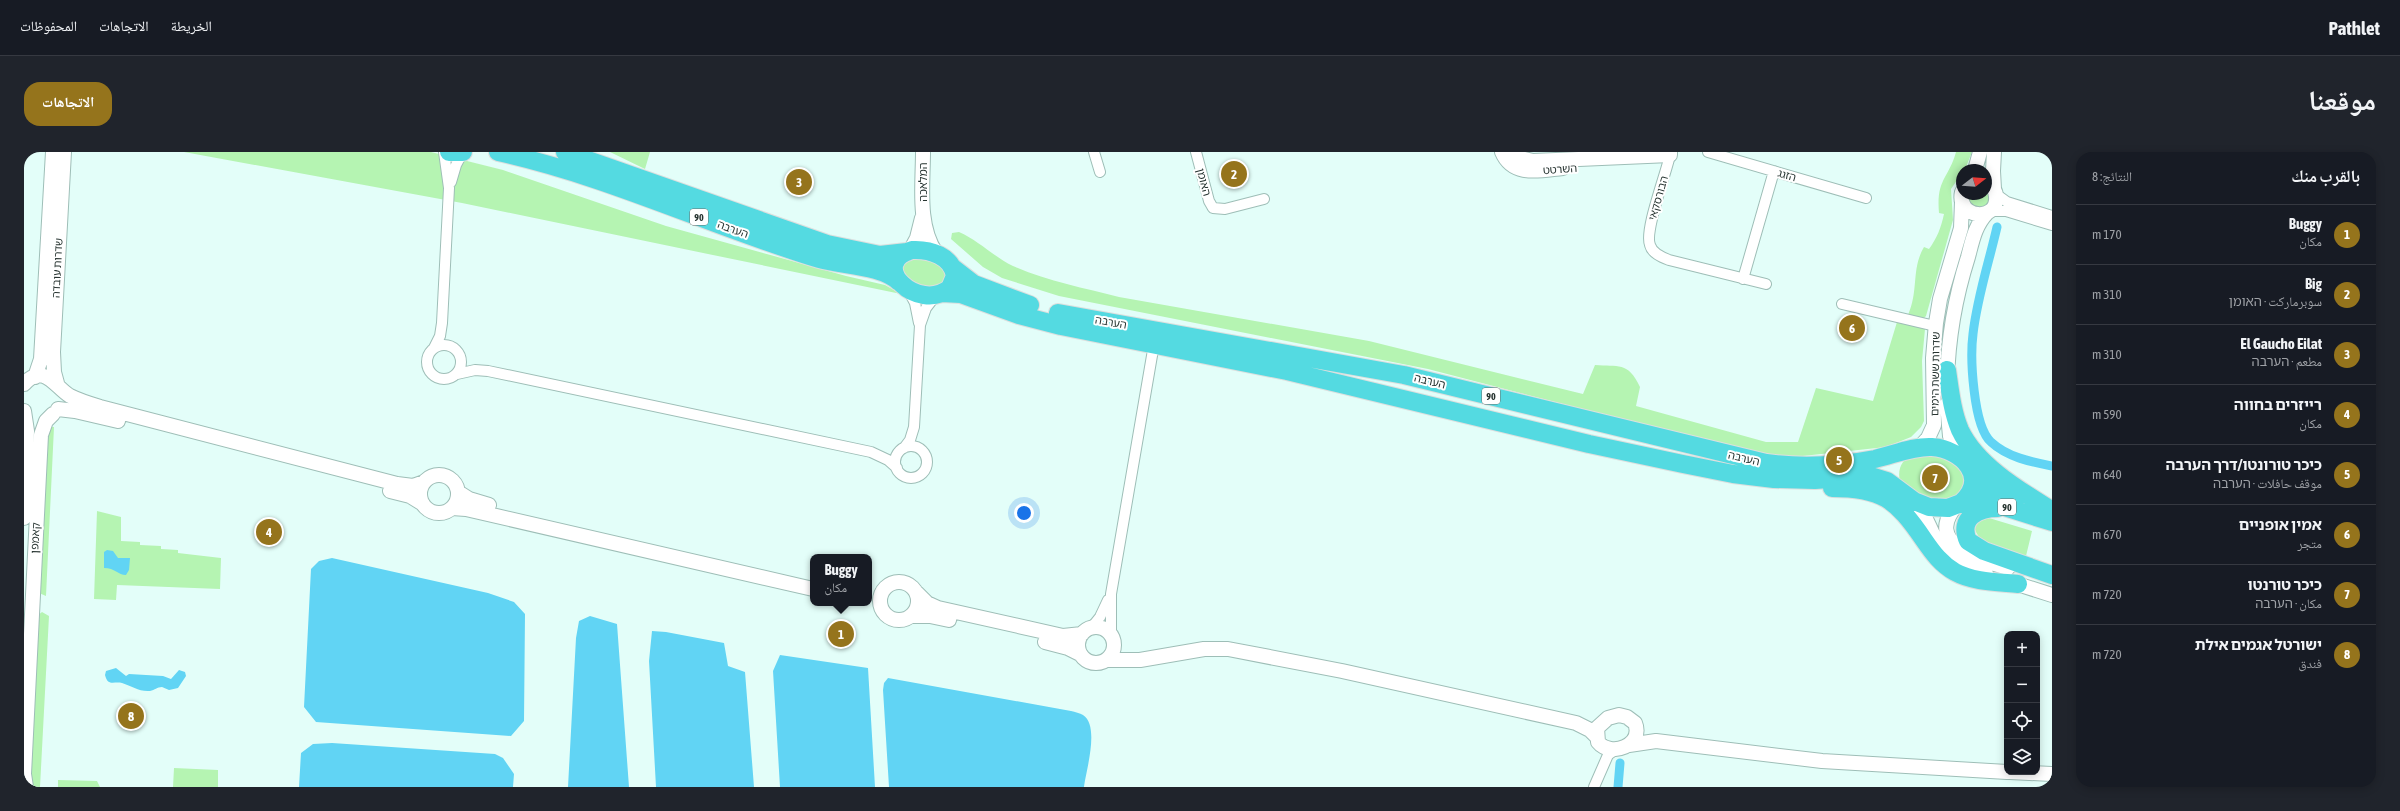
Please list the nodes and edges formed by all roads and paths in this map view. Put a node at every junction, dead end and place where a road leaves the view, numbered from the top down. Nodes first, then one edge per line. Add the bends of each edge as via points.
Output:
1 (53, 152) edge
2 (64, 152) edge
3 (444, 152) edge
4 (449, 152) edge
5 (463, 152) edge
6 (498, 152) edge
7 (565, 152) edge
8 (923, 152) edge
9 (1094, 152) edge
10 (1196, 152) edge
11 (1502, 152) edge
12 (1513, 152) edge
13 (1708, 152) edge
14 (1980, 152) edge
15 (1994, 152) edge
16 (1670, 154) edge
17 (1624, 156) junction
18 (1977, 164) edge
19 (1774, 171) junction
20 (1100, 172) dead end
21 (449, 188) junction
22 (1992, 188) edge
23 (1264, 198) dead end
24 (1866, 198) dead end
25 (1962, 200) edge
26 (1964, 200) edge
27 (923, 212) junction
28 (1989, 212) junction
29 (2052, 216) edge
30 (2052, 225) edge
31 (908, 252) junction
32 (936, 253) junction
33 (952, 267) junction
34 (1743, 279) junction
35 (1766, 284) dead end
36 (903, 286) junction
37 (939, 294) junction
38 (1842, 304) dead end
39 (442, 323) junction
40 (920, 325) junction
41 (1935, 326) junction
42 (1154, 344) junction
43 (451, 346) junction
44 (434, 348) junction
45 (460, 355) junction
46 (1947, 370) junction
47 (488, 371) junction
48 (457, 374) junction
49 (27, 381) edge
50 (58, 385) junction
51 (24, 410) edge
52 (56, 412) junction
53 (914, 427) junction
54 (920, 448) junction
55 (902, 449) junction
56 (1916, 449) junction
57 (871, 452) junction
58 (1958, 455) junction
59 (897, 468) junction
60 (1972, 472) junction
61 (1760, 478) junction
62 (424, 482) junction
63 (1901, 489) junction
64 (458, 492) junction
65 (1914, 501) junction
66 (423, 504) junction
67 (1959, 504) junction
68 (452, 508) junction
69 (2012, 509) junction
70 (2051, 513) edge
71 (24, 518) edge
72 (2052, 575) edge
73 (810, 578) edge
74 (2052, 583) edge
75 (2018, 584) junction
76 (810, 588) edge
77 (884, 589) junction
78 (872, 591) edge
79 (917, 593) junction
80 (1111, 594) junction
81 (2052, 595) edge
82 (872, 604) edge
83 (882, 609) junction
84 (912, 616) junction
85 (1087, 630) junction
86 (1112, 637) junction
87 (1080, 654) junction
88 (1147, 659) junction
89 (1106, 660) junction
90 (1608, 718) junction
91 (1576, 723) junction
92 (1634, 724) junction
93 (1666, 742) junction
94 (1611, 744) junction
95 (2004, 772) edge
96 (2040, 773) edge
97 (2052, 774) edge
98 (26, 787) edge
99 (1594, 787) edge

1 - 49 street, שדרות עובדה via 41,359
2 - 50 street, שדרות עובדה via 53,352 54,372
3 - 21 street
4 - 5 highway
5 - 21 street
6 - 36 highway, הערבה / 90 via 553,165 812,256 886,273
7 - 31 highway, הערבה / 90 via 827,244 880,255
8 - 27 street, המלאכה
9 - 20 street
10 - 23 street, האומן via 1209,201 1215,209
11 - 17 street, השרטט via 1512,165 1528,171 1592,166
12 - 17 street, השרטט via 1520,158 1529,160
13 - 19 street, הזגג
14 - 18 street
15 - 22 street
16 - 17 street, השרטט
16 - 34 street, הבורסקאי via 1650,229 1649,244 1654,252 1669,260
19 - 24 street, הזגג
19 - 34 street
21 - 39 street
22 - 28 street, שדרות ששת הימים via 1996,202
22 - 29 street via 2007,202
25 - 41 street, שדרות ששת הימים via 1961,228 1940,299
26 - 28 street via 1970,213 1980,215
27 - 31 street, המלאכה via 918,233
27 - 32 street, המלאכה via 928,239
28 - 30 street via 2006,212
28 - 46 street, שדרות ששת הימים via 1975,233 1957,292
31 - 32 highway, 90 via 924,250
31 - 36 highway via 899,257 894,265 894,274
32 - 33 highway, 90 via 946,259
33 - 37 highway via 954,281 950,288
33 - 56 highway, הערבה / 90 via 980,287 1046,310 1404,375 1766,463 1825,466 1875,459
34 - 35 street
36 - 37 highway, 90 via 925,295
36 - 40 street via 915,303
37 - 40 street via 926,308
37 - 42 highway, הערבה / 90 via 960,294 1035,320
38 - 41 street
39 - 43 street via 444,334
39 - 44 street
40 - 53 street
41 - 56 street, שדרות ששת הימים via 1932,374 1934,420 1930,434
42 - 61 highway, הערבה / 90 via 1353,386 1611,449
42 - 80 street
43 - 44 street
43 - 45 street
44 - 48 street via 429,352 426,361 430,373 435,378 444,380
45 - 47 street via 467,362
45 - 48 street via 461,365
46 - 58 street, שדרות ששת הימים via 1948,426
46 - 70 highway via 1956,420 1970,446 2006,480
47 - 48 street via 475,370
47 - 57 street
49 - 50 street via 47,376
50 - 52 street, שדרות עובדה via 62,399
50 - 62 street via 72,397 108,409 397,484 413,486
51 - 52 street via 39,418
51 - 71 street, קאמפן via 27,430
52 - 66 street via 99,416 410,496
52 - 98 street, קאמפן via 46,421 41,435 24,774
53 - 54 street
53 - 55 street via 911,438
54 - 55 street via 909,446
54 - 59 street via 927,461 927,467 921,475 916,478 906,477
55 - 57 street
55 - 59 street via 896,460
56 - 58 highway, הערבה / 90 via 1937,448
56 - 63 highway via 1903,456 1897,465 1896,476
57 - 59 street via 888,460
58 - 60 highway, 90
60 - 67 highway via 1971,491
60 - 70 highway, 90 via 1992,488
61 - 63 highway, הערבה / 90 via 1801,480 1871,476
61 - 75 highway via 1801,486 1874,492 1896,505 1939,560 1951,569 1969,578
62 - 64 street via 435,475 448,476 453,480
62 - 66 street via 420,494
63 - 65 highway, הערבה / 90
64 - 68 street via 456,504
64 - 73 street via 475,501
65 - 67 highway, הערבה / 90 via 1936,508
65 - 75 street via 1926,516 1938,544 1953,560 1974,570
66 - 68 street via 434,512 446,512
67 - 69 highway, הערבה / 90 via 1969,500 1982,500
67 - 74 street via 1950,512 1946,527 1958,548 1973,557
68 - 76 street
69 - 70 highway, הערבה / 90
69 - 72 highway via 1976,511 1965,528 1968,541 1984,551
75 - 81 street
77 - 78 street
77 - 79 street via 895,582 902,582
77 - 83 street via 880,601
79 - 84 street via 918,605
79 - 85 street via 927,603 938,608 1063,636
80 - 85 street via 1104,610
80 - 86 street
82 - 83 street
83 - 84 street via 894,620
84 - 87 street via 948,619 1061,646
85 - 86 street via 1104,629
85 - 87 street via 1078,645
86 - 88 street via 1130,654
86 - 89 street via 1114,649
87 - 89 street via 1091,663 1097,664
88 - 89 street
88 - 91 street via 1204,649 1228,649 1342,670
90 - 91 street
90 - 92 street via 1623,716
90 - 94 street via 1599,725
91 - 94 street
92 - 93 street
92 - 94 street via 1635,737
93 - 94 street
93 - 95 street via 1845,763
94 - 99 street via 1605,753
96 - 97 street

